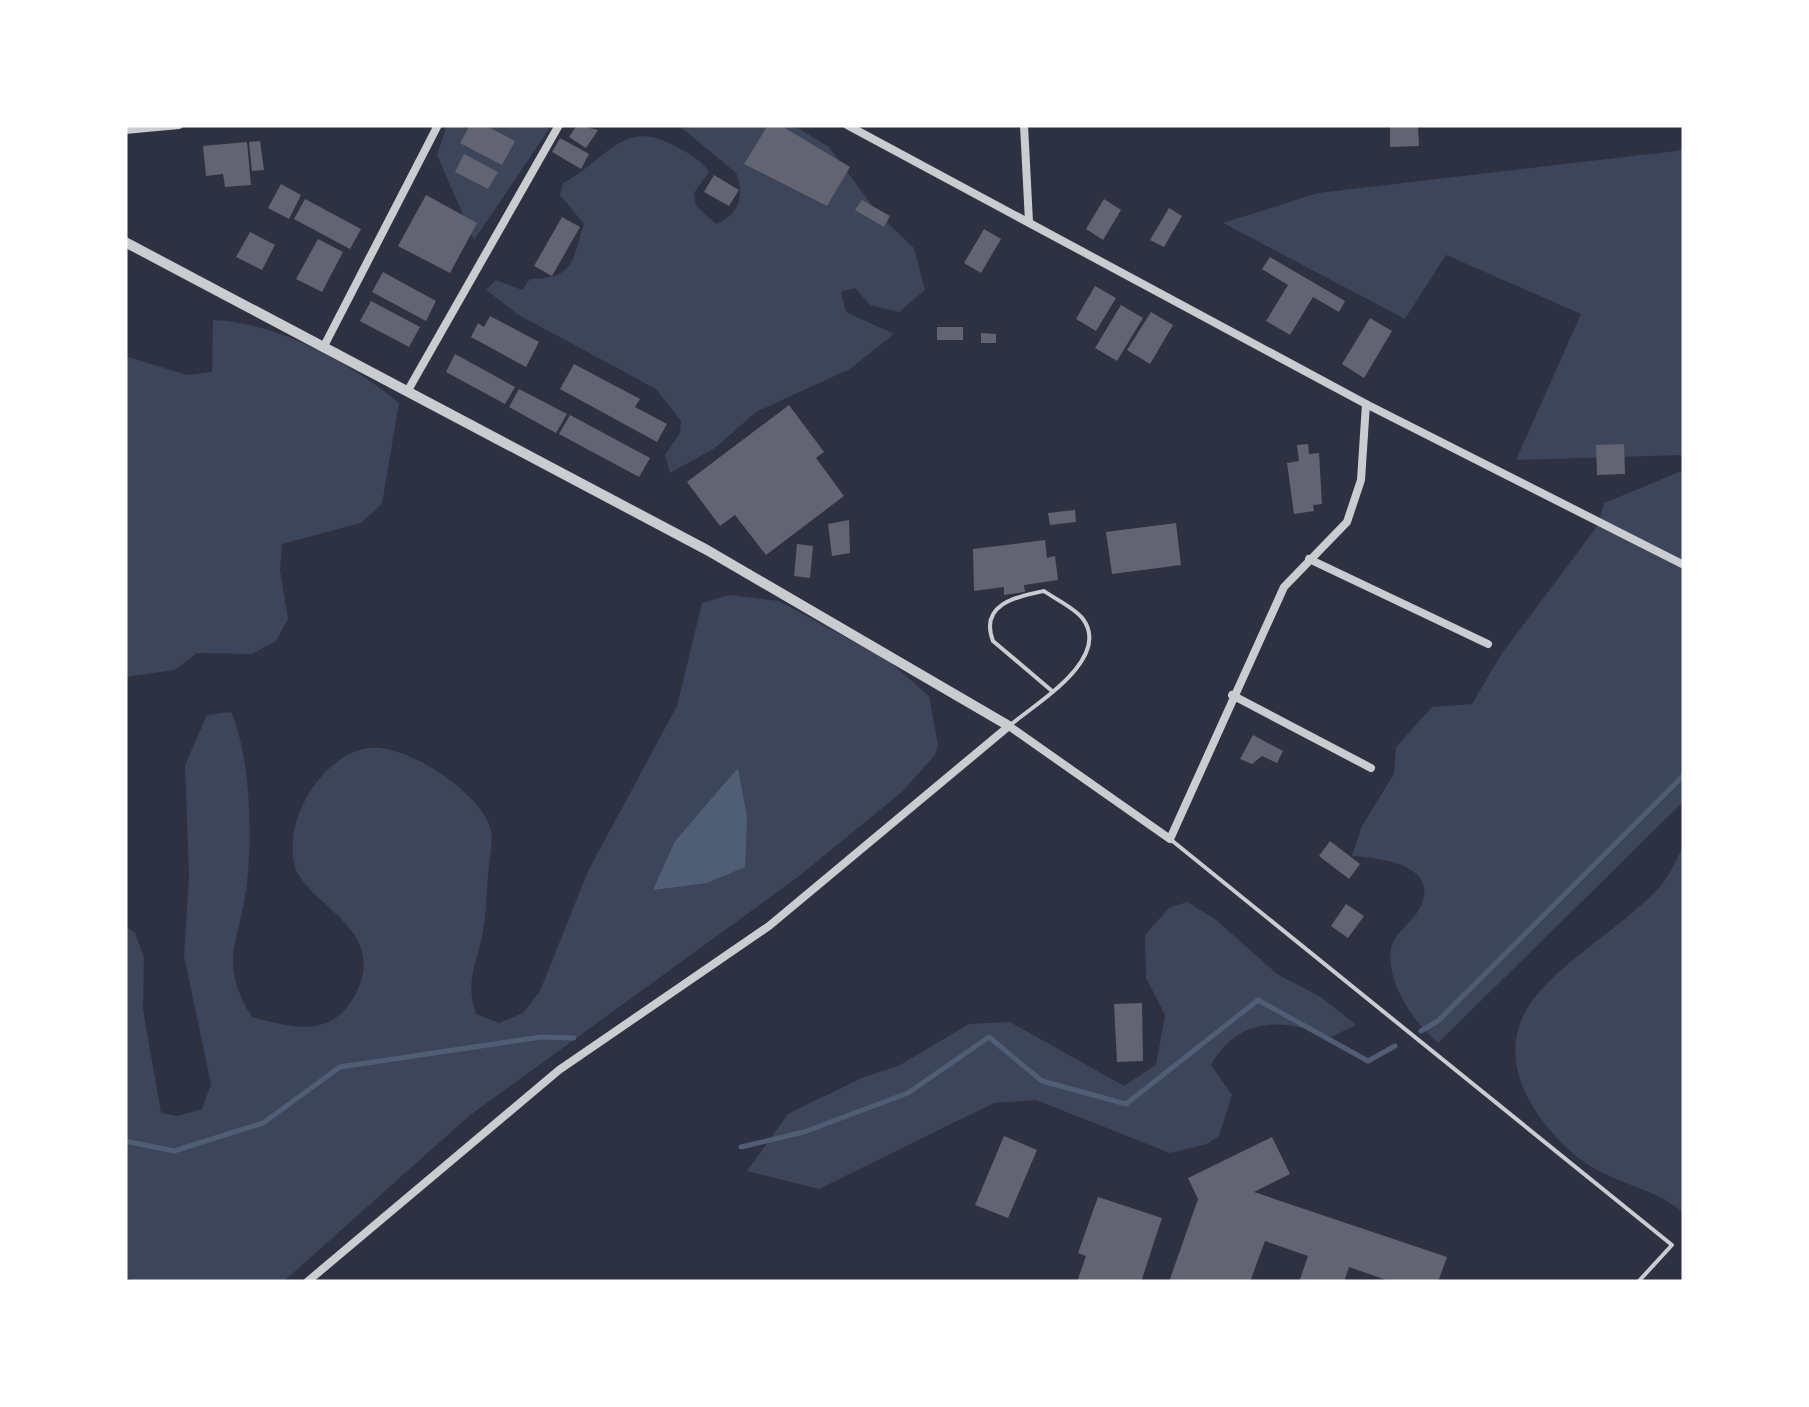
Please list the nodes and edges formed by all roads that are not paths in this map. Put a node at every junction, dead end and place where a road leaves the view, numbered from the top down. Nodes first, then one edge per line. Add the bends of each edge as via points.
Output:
1 (179, 125) edge
2 (438, 125) edge
3 (559, 125) edge
4 (847, 125) edge
5 (1024, 125) edge
6 (125, 130) edge
7 (1029, 222) junction
8 (125, 242) edge
9 (323, 348) junction
10 (408, 392) junction
11 (1366, 404) junction
12 (1308, 560) junction
13 (1684, 565) edge
14 (1488, 644) dead end
15 (1052, 691) junction
16 (1232, 695) junction
17 (1009, 726) junction
18 (1370, 768) dead end
19 (1170, 839) junction
20 (308, 1282) edge
21 (1638, 1282) edge

1 - 6 street
2 - 9 street
3 - 10 street
4 - 7 street
5 - 7 street
7 - 11 street
8 - 9 street
9 - 10 street
10 - 17 street via 707,550
11 - 12 street via 1361,480 1347,522
11 - 13 street
12 - 14 street
12 - 16 street via 1284,587
15 - 15 lane via 994,641 993,612 1006,600 1044,591 1082,619 1090,640 1081,666
15 - 17 lane
16 - 18 street
16 - 19 street
17 - 19 street
17 - 20 street via 769,926 559,1070
19 - 21 lane via 1672,1245

